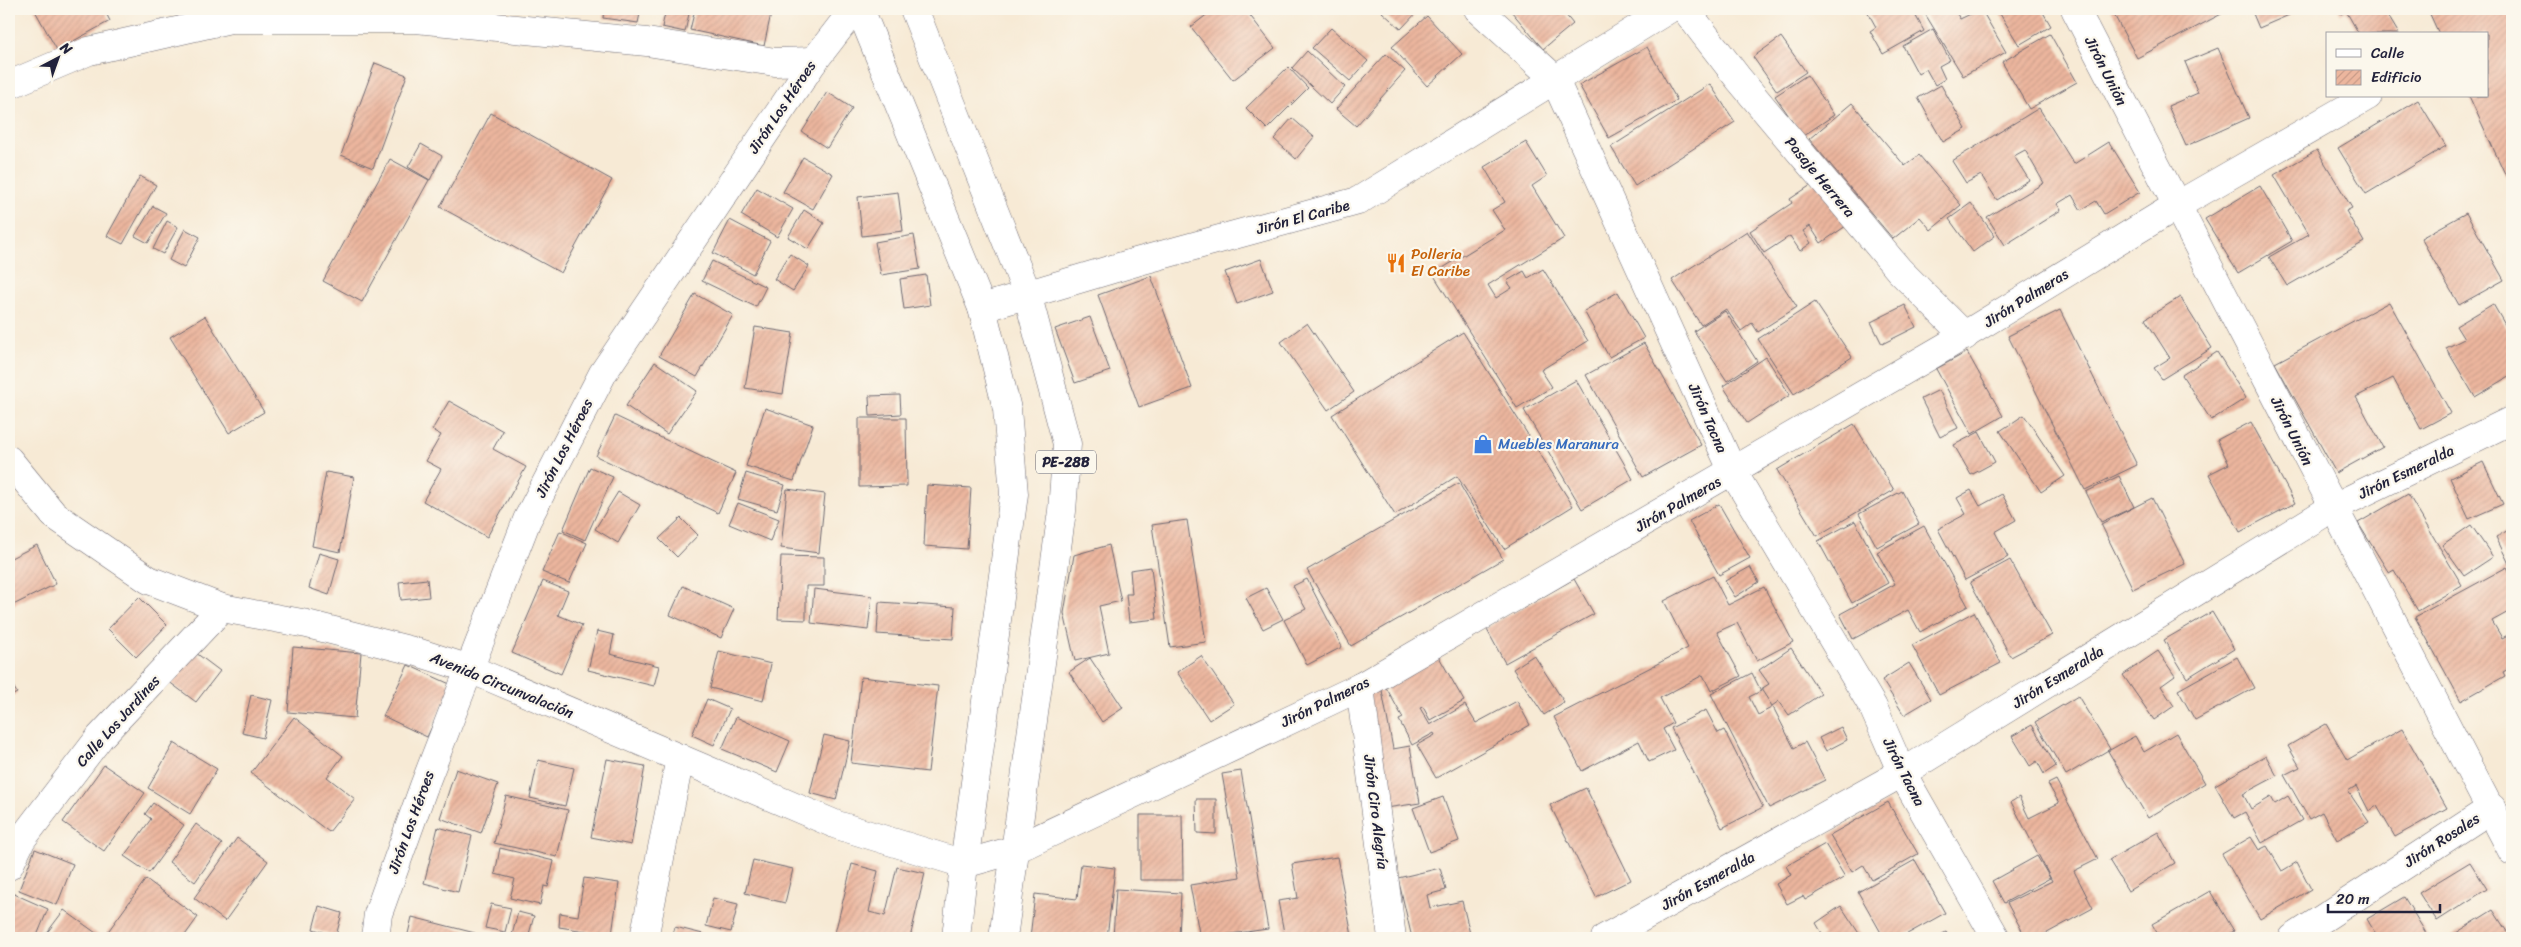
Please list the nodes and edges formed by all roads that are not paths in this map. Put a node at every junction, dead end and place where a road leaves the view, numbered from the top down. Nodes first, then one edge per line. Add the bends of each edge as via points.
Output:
1 (854, 9) edge
2 (860, 9) edge
3 (914, 9) edge
4 (1478, 9) edge
5 (1669, 9) edge
6 (1685, 9) edge
7 (2074, 9) edge
8 (814, 61) junction
9 (1554, 78) junction
10 (9, 85) edge
11 (2365, 98) edge
12 (2176, 206) junction
13 (1027, 293) junction
14 (982, 308) junction
15 (1965, 336) junction
16 (2512, 420) edge
17 (9, 460) edge
18 (1733, 472) junction
19 (2332, 508) junction
20 (222, 608) junction
21 (470, 669) junction
22 (1360, 686) junction
23 (680, 758) junction
24 (1902, 773) junction
25 (2492, 808) junction
26 (1014, 850) junction
27 (2512, 852) edge
28 (964, 864) junction
29 (9, 866) edge
30 (375, 938) edge
31 (644, 938) edge
32 (956, 938) edge
33 (1002, 938) edge
34 (1392, 938) edge
35 (1605, 938) edge
36 (1996, 938) edge
37 (2293, 938) edge

1 - 8 main road, Jirón Los Héroes
2 - 14 main road
3 - 13 main road, PE-28B
4 - 9 main road, Jirón Tacna
5 - 9 main road, Jirón El Caribe
6 - 15 main road, Pasaje Herrera via 1738,78 1899,270
7 - 12 main road, Jirón Unión
8 - 10 main road via 775,62 647,42 416,19 230,19 89,51
8 - 21 main road, Jirón Los Héroes via 602,373 527,520
9 - 13 main road, Jirón El Caribe via 1358,201
9 - 18 main road, Jirón Tacna
11 - 12 main road, Jirón Palmeras
12 - 15 main road, Jirón Palmeras
12 - 19 main road, Jirón Unión
13 - 14 main road, Jirón El Caribe
13 - 26 main road, PE-28B via 1067,444 1062,511
14 - 28 main road via 1007,409 1014,494
15 - 18 main road, Jirón Palmeras
16 - 19 main road, Jirón Esmeralda
17 - 20 main road, Avenida Circunvalación via 54,515 149,580
18 - 22 main road, Jirón Palmeras
18 - 24 main road, Jirón Tacna via 1873,707
19 - 24 main road, Jirón Esmeralda
19 - 25 main road, Jirón Unión
20 - 21 main road, Avenida Circunvalación via 307,624
20 - 29 main road, Calle Los Jardines via 100,737 22,839
21 - 23 main road, Avenida Circunvalación
21 - 30 main road, Jirón Los Héroes via 378,914
22 - 26 main road, Jirón Palmeras
22 - 34 main road, Jirón Ciro Alegría
23 - 28 main road, Avenida Circunvalación via 837,825
23 - 31 main road
24 - 35 main road, Jirón Esmeralda
24 - 36 main road, Jirón Tacna
25 - 27 main road, Jirón Unión
25 - 37 main road, Jirón Rosales
26 - 28 main road, Jirón Palmeras
26 - 33 main road, PE-28B
28 - 32 main road

